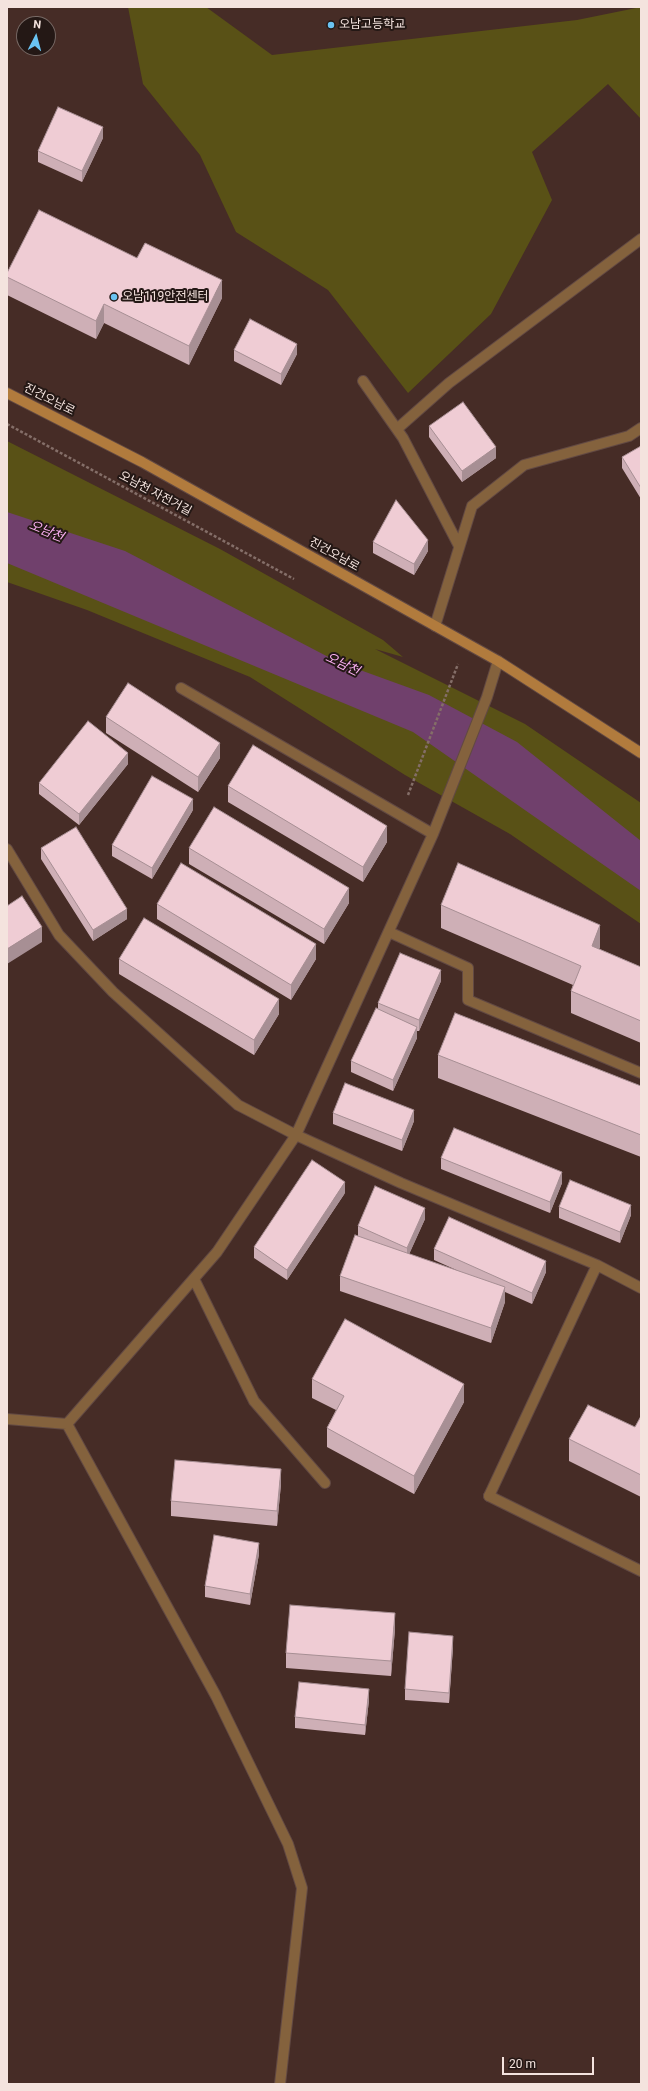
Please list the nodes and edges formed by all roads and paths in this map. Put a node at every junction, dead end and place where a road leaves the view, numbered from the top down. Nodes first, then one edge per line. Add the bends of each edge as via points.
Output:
1 (641, 239) edge
2 (363, 381) dead end
3 (7, 393) edge
4 (7, 424) edge
5 (641, 428) edge
6 (397, 429) junction
7 (459, 546) junction
8 (294, 579) dead end
9 (435, 626) junction
10 (498, 661) junction
11 (454, 677) dead end
12 (181, 688) dead end
13 (641, 753) edge
14 (400, 815) junction
15 (433, 834) junction
16 (7, 849) edge
17 (389, 932) junction
18 (641, 1073) edge
19 (296, 1135) junction
20 (597, 1264) junction
21 (194, 1279) junction
22 (641, 1288) edge
23 (7, 1419) edge
24 (67, 1424) junction
25 (325, 1483) dead end
26 (641, 1571) edge
27 (280, 2084) edge

1 - 6 street via 449,383
2 - 6 street
3 - 9 main road, 진건오남로 via 142,462
4 - 8 path, 오남천 자전거길
5 - 7 street via 629,436 524,465 472,506
6 - 7 street
7 - 9 street
9 - 10 main road, 진건오남로
10 - 13 main road, 진건오남로
10 - 15 street via 487,697
11 - 14 path
12 - 14 street
14 - 15 street
15 - 17 street
16 - 19 street via 59,935 113,992 238,1104
17 - 18 street via 468,968 468,1000
17 - 19 street
19 - 20 street via 401,1183
19 - 21 street via 217,1252
20 - 22 street
20 - 26 street via 489,1496
21 - 24 street
21 - 25 street via 254,1401
23 - 24 street
24 - 27 street via 216,1696 288,1844 302,1888

